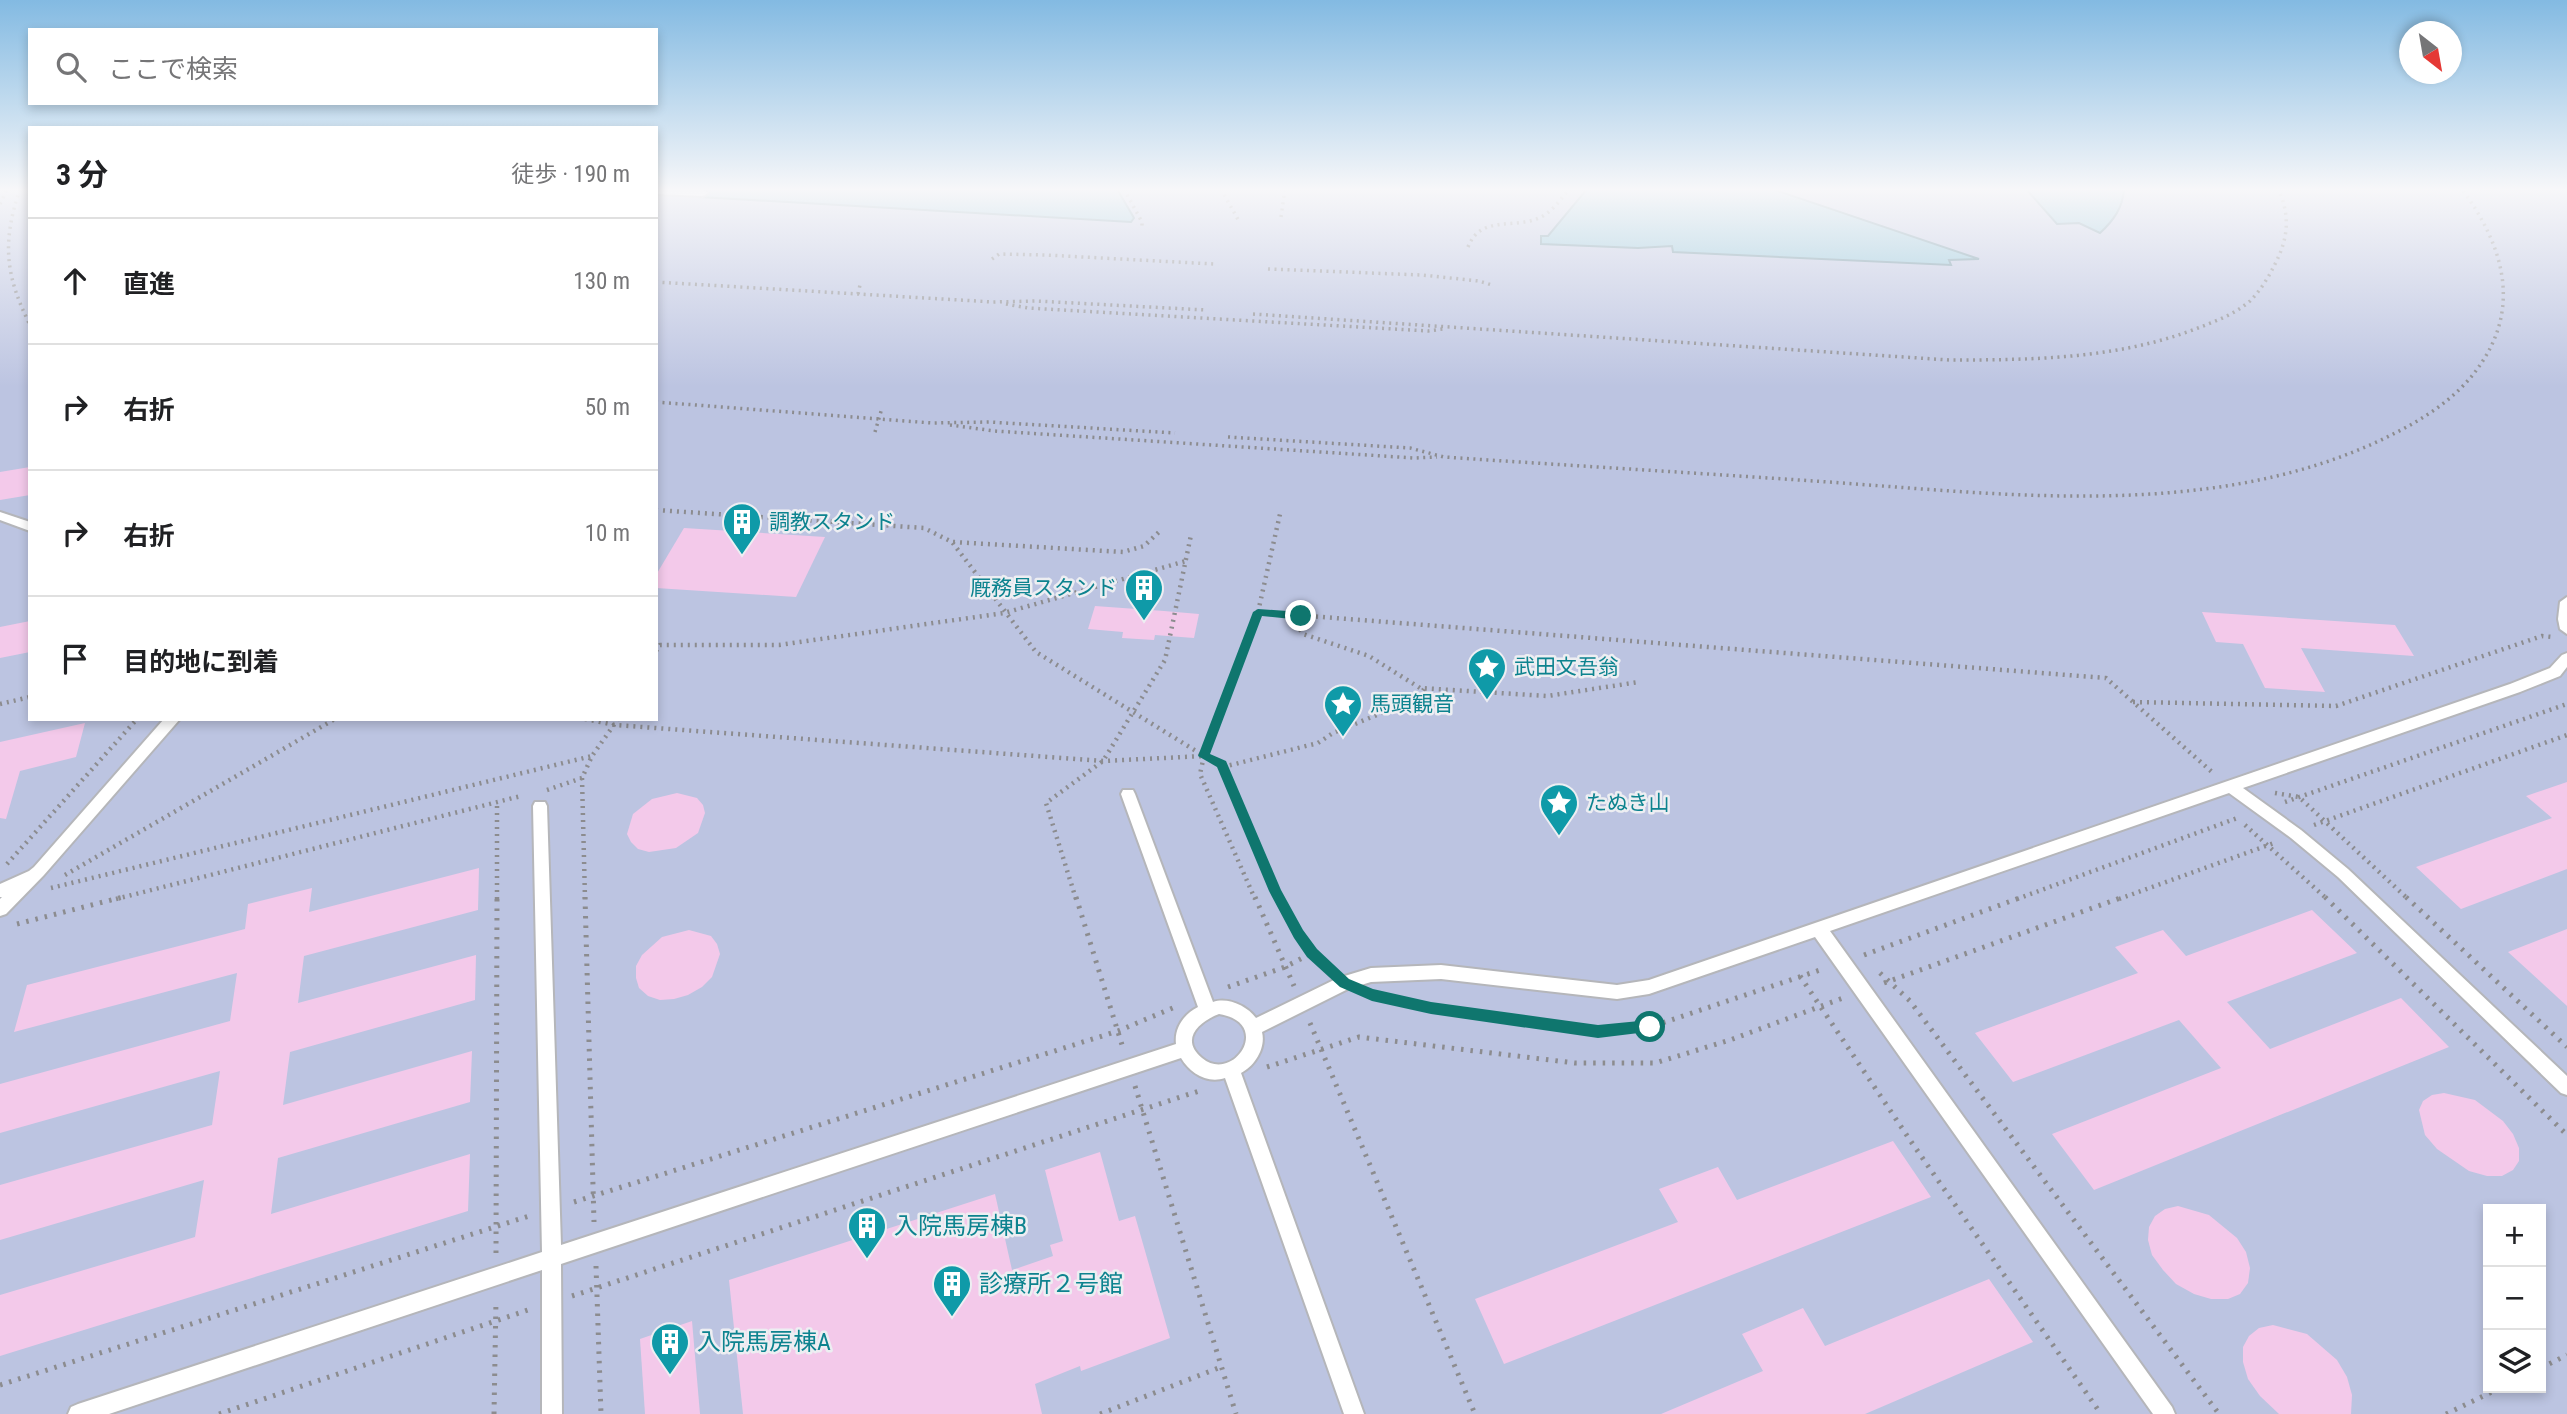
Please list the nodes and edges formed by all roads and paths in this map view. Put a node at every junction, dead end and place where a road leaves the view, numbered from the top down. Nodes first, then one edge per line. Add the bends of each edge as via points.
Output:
1 (5, 255) edge
2 (998, 255) edge
3 (1034, 255) edge
4 (2280, 255) edge
5 (2497, 255) edge
6 (992, 259) dead end
7 (1214, 264) dead end
8 (1268, 268) dead end
9 (658, 282) edge
10 (860, 285) dead end
11 (1492, 285) dead end
12 (858, 294) junction
13 (935, 299) junction
14 (993, 302) junction
15 (928, 305) dead end
16 (1206, 310) dead end
17 (1253, 314) dead end
18 (28, 321) edge
19 (1448, 328) junction
20 (658, 402) edge
21 (882, 408) dead end
22 (879, 419) junction
23 (932, 423) junction
24 (875, 432) dead end
25 (1175, 433) dead end
26 (1228, 437) dead end
27 (1444, 457) junction
28 (658, 510) edge
29 (1280, 514) dead end
30 (0, 516) edge
31 (28, 526) edge
32 (1159, 533) dead end
33 (1191, 535) dead end
34 (952, 542) junction
35 (1186, 561) junction
36 (2567, 602) edge
37 (1258, 612) junction
38 (1004, 613) junction
39 (1301, 616) junction
40 (2567, 629) edge
41 (2555, 637) dead end
42 (658, 645) edge
43 (2567, 658) edge
44 (1639, 682) dead end
45 (1424, 689) junction
46 (28, 697) edge
47 (2133, 702) junction
48 (0, 704) edge
49 (2567, 704) edge
50 (1134, 713) junction
51 (135, 721) edge
52 (171, 721) edge
53 (331, 721) edge
54 (617, 722) edge
55 (2567, 735) edge
56 (592, 756) junction
57 (1204, 756) junction
58 (1103, 761) junction
59 (1223, 767) junction
60 (2230, 786) junction
61 (1128, 794) dead end
62 (2299, 797) junction
63 (540, 806) dead end
64 (2262, 810) junction
65 (2238, 818) junction
66 (2323, 820) junction
67 (2296, 834) junction
68 (2267, 846) junction
69 (0, 872) edge
70 (46, 881) junction
71 (0, 891) edge
72 (0, 909) edge
73 (4, 927) dead end
74 (1818, 928) junction
75 (1312, 953) junction
76 (1862, 956) junction
77 (1842, 963) junction
78 (1285, 967) junction
79 (1800, 976) junction
80 (1889, 981) junction
81 (1344, 983) junction
82 (1863, 992) junction
83 (1205, 1002) junction
84 (1302, 1004) junction
85 (1819, 1006) junction
86 (1253, 1028) junction
87 (1118, 1031) junction
88 (2567, 1047) edge
89 (1322, 1048) junction
90 (1184, 1049) junction
91 (1129, 1067) junction
92 (1233, 1074) junction
93 (2567, 1087) edge
94 (1142, 1110) junction
95 (2567, 1135) edge
96 (593, 1196) junction
97 (550, 1210) junction
98 (496, 1226) junction
99 (595, 1242) junction
100 (552, 1256) junction
101 (497, 1275) junction
102 (597, 1289) junction
103 (552, 1303) junction
104 (496, 1320) junction
105 (2567, 1355) edge
106 (2546, 1366) edge
107 (1221, 1367) junction
108 (0, 1385) edge
109 (2490, 1393) edge
110 (78, 1414) edge
111 (219, 1414) edge
112 (494, 1414) edge
113 (552, 1414) edge
114 (601, 1414) edge
115 (1100, 1414) edge
116 (1236, 1414) edge
117 (1354, 1414) edge
118 (1475, 1414) edge
119 (2101, 1414) edge
120 (2165, 1414) edge
121 (2220, 1414) edge
122 (2446, 1414) edge

1 - 18 path via 14,295
2 - 6 path
3 - 7 path
4 - 19 path via 2268,279 2245,305 2209,324 2101,356 1949,359
5 - 27 path via 2504,317 2490,350 2461,391 2426,418 2365,450 2280,477 2199,491 2096,496
8 - 11 path via 1439,277
9 - 12 path
10 - 12 path
12 - 13 path
13 - 14 path
13 - 15 path
14 - 16 path
14 - 19 path via 1028,308 1428,331
17 - 19 path
20 - 22 path
21 - 22 path
22 - 23 path
22 - 24 path
23 - 25 path
23 - 27 path via 995,431
26 - 27 path via 1410,448
28 - 34 path via 924,528
29 - 37 path
30 - 31 lane
32 - 34 path via 1141,549 1123,552
33 - 35 path
34 - 38 path
35 - 38 path
35 - 50 path via 1165,660
36 - 40 lane
37 - 39 path
37 - 57 path
38 - 42 path via 779,645
38 - 50 path via 1036,652
39 - 45 path via 1303,634 1369,656
39 - 47 path via 2106,678
41 - 47 path via 2542,636 2336,706
43 - 60 lane via 2555,672 2515,688
44 - 45 path via 1547,696
45 - 59 path via 1418,698 1318,743
46 - 48 path
47 - 60 path
49 - 62 path
50 - 57 path
50 - 58 path
51 - 69 path
52 - 70 lane
53 - 70 path
54 - 56 path
54 - 58 path
55 - 66 path
56 - 70 path
56 - 96 path via 583,778 582,818
57 - 58 path
57 - 59 path
57 - 78 path via 1199,774
58 - 87 path via 1046,803
59 - 75 path via 1276,891
60 - 64 lane
60 - 74 lane
61 - 83 lane
62 - 64 path
62 - 66 path
63 - 97 lane
64 - 65 path
64 - 67 lane
65 - 68 path
65 - 76 path
66 - 67 path
66 - 88 path
67 - 68 path
67 - 93 lane via 2343,873
68 - 80 path
68 - 95 path via 2321,893
70 - 71 lane
70 - 72 lane
73 - 98 path via 497,802
74 - 77 lane
74 - 81 lane via 1688,975 1618,992 1441,972 1371,975
75 - 78 path
75 - 81 path
76 - 77 path
76 - 80 path
77 - 79 path
77 - 82 lane
78 - 83 path
78 - 84 path
79 - 81 path via 1650,1027 1598,1032 1431,1008 1372,995
79 - 85 path
80 - 82 path
80 - 121 path via 1910,1001
81 - 84 lane
82 - 85 path
82 - 120 lane
83 - 86 lane via 1239,1012
83 - 87 path
83 - 90 lane via 1185,1029
84 - 86 lane
84 - 89 path
85 - 89 path via 1655,1063 1575,1063 1359,1037
85 - 119 path
86 - 92 lane via 1254,1047
87 - 91 path
87 - 96 path
89 - 92 path
89 - 118 path
90 - 91 lane
90 - 92 lane via 1189,1059 1207,1071
91 - 94 path
91 - 99 lane
92 - 94 path
92 - 117 lane
94 - 102 path
94 - 107 path
96 - 97 path
96 - 99 path
97 - 98 path
97 - 100 lane
98 - 101 path
98 - 108 path
99 - 100 lane
99 - 102 path
100 - 101 lane
100 - 103 lane
101 - 104 path
101 - 110 lane
102 - 103 path
102 - 114 path
103 - 104 path
103 - 113 lane
104 - 111 path
104 - 112 path
105 - 106 path
107 - 115 path
107 - 116 path
109 - 122 path

